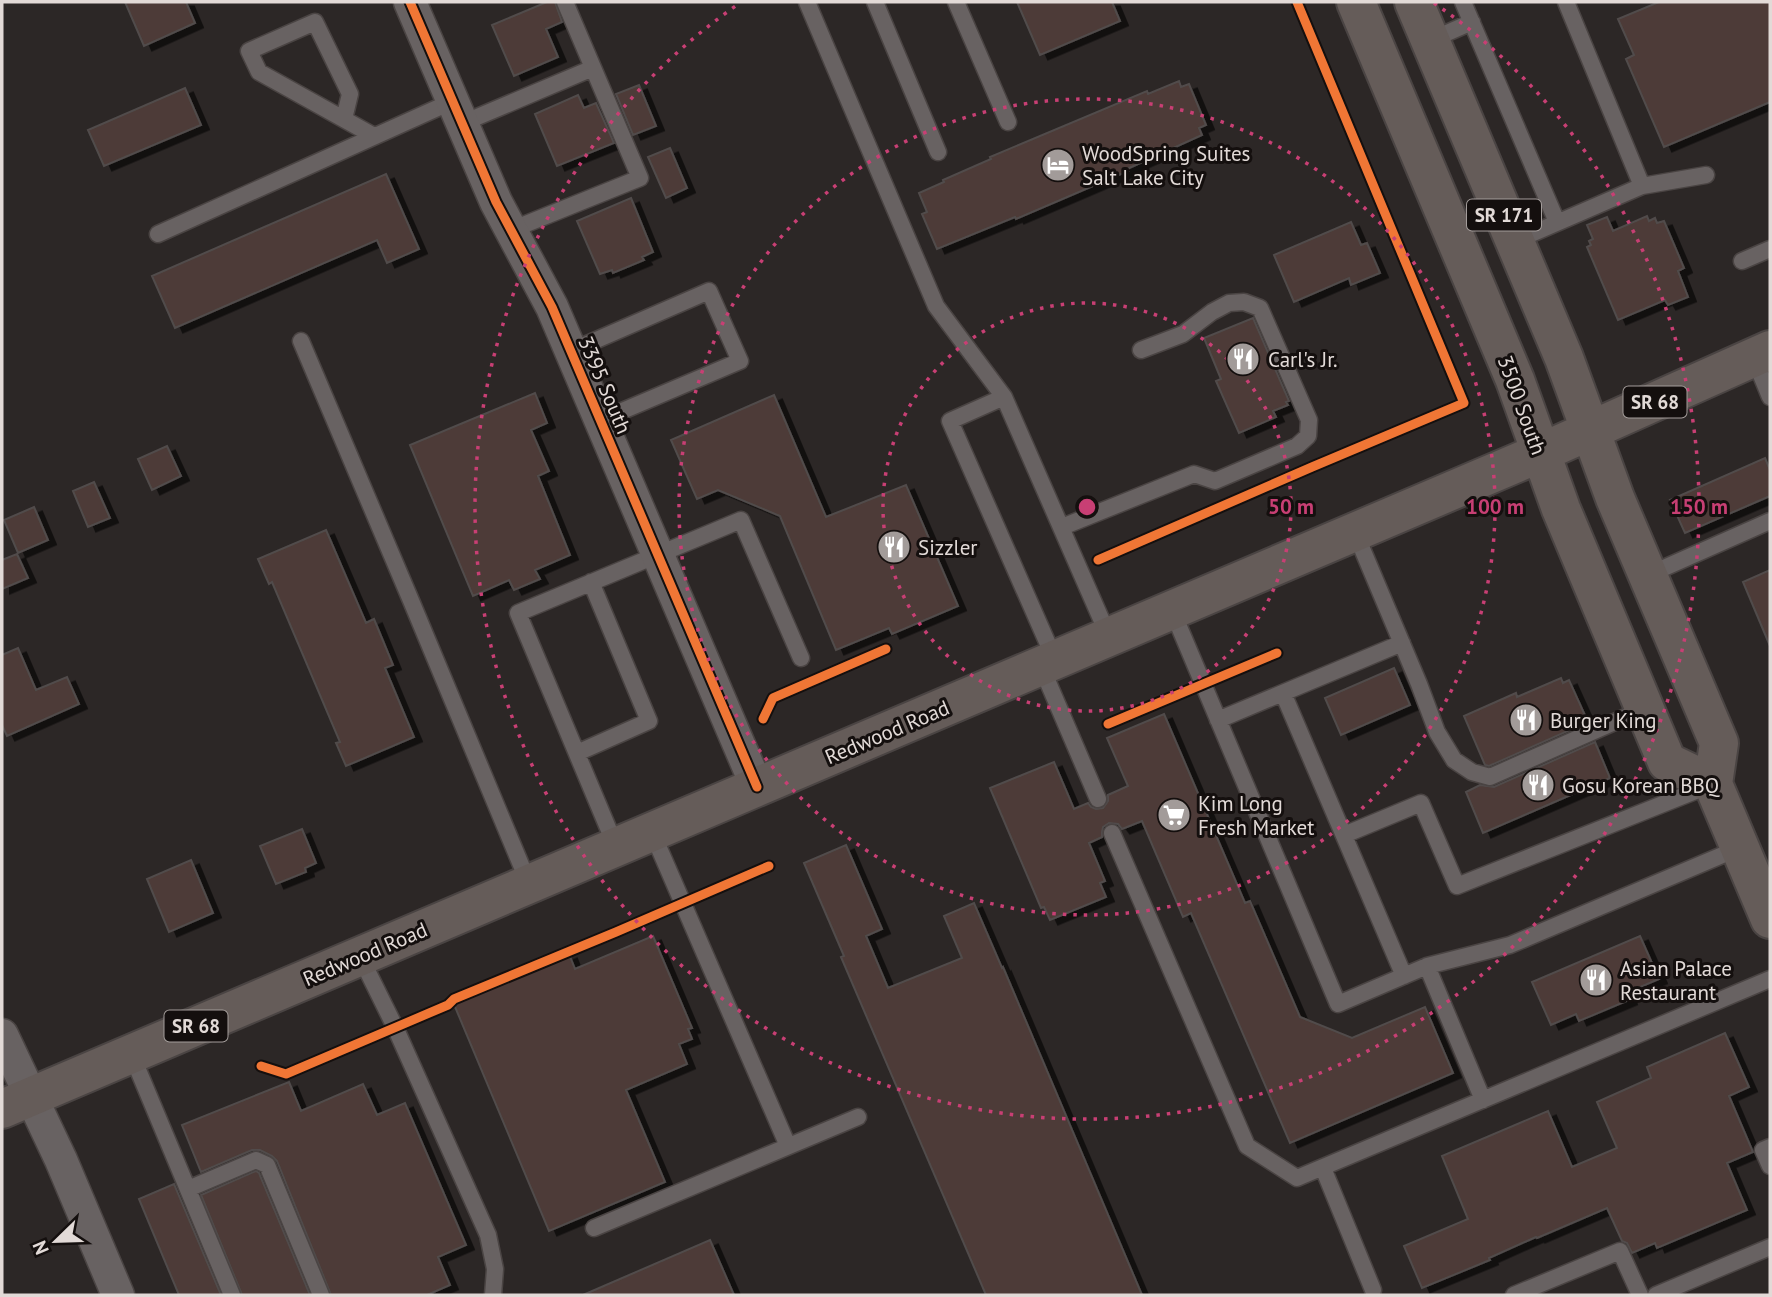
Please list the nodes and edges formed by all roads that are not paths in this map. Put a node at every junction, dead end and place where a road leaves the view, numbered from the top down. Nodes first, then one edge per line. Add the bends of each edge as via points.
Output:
1 (410, 2) edge
2 (565, 2) edge
3 (807, 2) edge
4 (875, 2) edge
5 (956, 2) edge
6 (1356, 2) edge
7 (1414, 2) edge
8 (1463, 2) edge
9 (1566, 2) edge
10 (1472, 22) junction
11 (1430, 40) junction
12 (593, 68) junction
13 (458, 112) junction
14 (344, 119) junction
15 (1008, 122) dead end
16 (374, 136) junction
17 (938, 152) dead end
18 (1706, 175) dead end
19 (1642, 186) junction
20 (1557, 222) junction
21 (511, 230) junction
22 (158, 234) dead end
23 (1515, 240) junction
24 (1770, 249) edge
25 (1742, 261) dead end
26 (301, 341) dead end
27 (1141, 350) dead end
28 (571, 351) junction
29 (1762, 354) edge
30 (1004, 397) junction
31 (1770, 397) edge
32 (601, 421) junction
33 (1590, 430) junction
34 (1540, 453) junction
35 (1770, 521) edge
36 (1062, 527) junction
37 (1354, 532) junction
38 (658, 555) junction
39 (1648, 575) junction
40 (591, 582) junction
41 (1172, 610) junction
42 (1109, 637) junction
43 (1402, 643) junction
44 (801, 658) dead end
45 (1048, 663) junction
46 (1283, 693) junction
47 (1644, 709) junction
48 (1218, 720) junction
49 (577, 753) junction
50 (1713, 784) junction
51 (757, 787) junction
52 (1098, 799) dead end
53 (653, 831) junction
54 (1112, 833) dead end
55 (1344, 835) junction
56 (616, 847) junction
57 (1740, 848) junction
58 (1762, 879) edge
59 (529, 884) junction
60 (1770, 919) edge
61 (360, 956) junction
62 (1427, 966) junction
63 (1404, 976) junction
64 (1770, 979) edge
65 (2, 1035) edge
66 (131, 1053) junction
67 (1483, 1100) junction
68 (16, 1102) edge
69 (858, 1117) dead end
70 (788, 1146) junction
71 (1770, 1147) edge
72 (1770, 1166) edge
73 (1323, 1168) junction
74 (188, 1189) junction
75 (594, 1227) dead end
76 (1770, 1247) edge
77 (1370, 1294) edge
78 (118, 1295) edge
79 (232, 1295) edge
80 (321, 1295) edge
81 (493, 1295) edge
82 (1514, 1295) edge
83 (1640, 1295) edge
84 (1656, 1295) edge

1 - 13 street, 3395 South
2 - 12 lane
3 - 30 lane via 936,306
4 - 17 lane
5 - 15 lane
6 - 34 main road, 3500 South / SR 171 via 1515,380
7 - 11 main road, SR 171
8 - 10 lane
9 - 19 lane
10 - 11 lane
10 - 20 lane
11 - 23 main road, SR 171
12 - 13 lane
12 - 21 lane via 640,178
13 - 16 lane
13 - 21 street, 3395 South
14 - 14 lane via 259,72 249,51 315,22 350,94
14 - 16 lane
16 - 22 lane
18 - 19 lane
19 - 20 lane
20 - 23 lane
21 - 28 street, 3395 South
23 - 33 main road, SR 171
24 - 25 lane
26 - 59 lane
27 - 36 lane via 1183,334 1229,303 1260,308 1309,420 1308,436 1297,446 1215,481 1194,474
28 - 32 street, 3395 South
28 - 32 lane via 709,291 740,361
29 - 31 lane
29 - 33 main road, Redwood Road / SR 68
30 - 36 lane
30 - 45 lane via 950,421
32 - 38 street, 3395 South
33 - 34 main road, Redwood Road / SR 68
33 - 39 main road, SR 171
34 - 37 main road, Redwood Road / SR 68
34 - 47 main road, 3500 South / SR 171
35 - 39 lane
36 - 42 lane
37 - 41 main road, Redwood Road / SR 68
37 - 43 lane
38 - 40 lane
38 - 44 lane via 741,520
38 - 51 street, 3395 South
39 - 50 main road, SR 171 via 1719,743
40 - 49 lane via 649,721
40 - 49 lane via 518,613
41 - 42 main road, Redwood Road / SR 68
41 - 48 lane
42 - 45 main road, Redwood Road / SR 68
43 - 46 lane
43 - 47 lane via 1437,732 1454,760 1490,777
45 - 51 main road, Redwood Road / SR 68
45 - 52 lane
46 - 48 lane
46 - 55 lane
47 - 50 main road, 3500 South / SR 171 via 1667,762
48 - 63 lane via 1338,1003
49 - 56 lane
50 - 55 lane via 1457,886 1421,803
50 - 57 main road
51 - 53 main road, Redwood Road / SR 68
53 - 56 main road, Redwood Road / SR 68
53 - 70 lane
54 - 73 lane via 1247,1146 1297,1178
55 - 63 lane
56 - 59 main road, Redwood Road / SR 68
57 - 58 main road
57 - 62 lane via 1510,945
58 - 60 main road
59 - 61 main road, Redwood Road / SR 68
61 - 66 main road, Redwood Road / SR 68
61 - 81 lane via 488,1235 495,1269
62 - 63 lane
62 - 67 lane
64 - 67 lane
65 - 68 street
66 - 68 main road, Redwood Road / SR 68
66 - 74 lane
67 - 73 lane
68 - 78 street via 61,1160
69 - 70 lane
70 - 75 lane
71 - 72 lane via 1763,1150
73 - 77 lane
74 - 79 lane
74 - 80 lane via 256,1160 267,1165
76 - 84 lane
82 - 83 lane via 1620,1251

